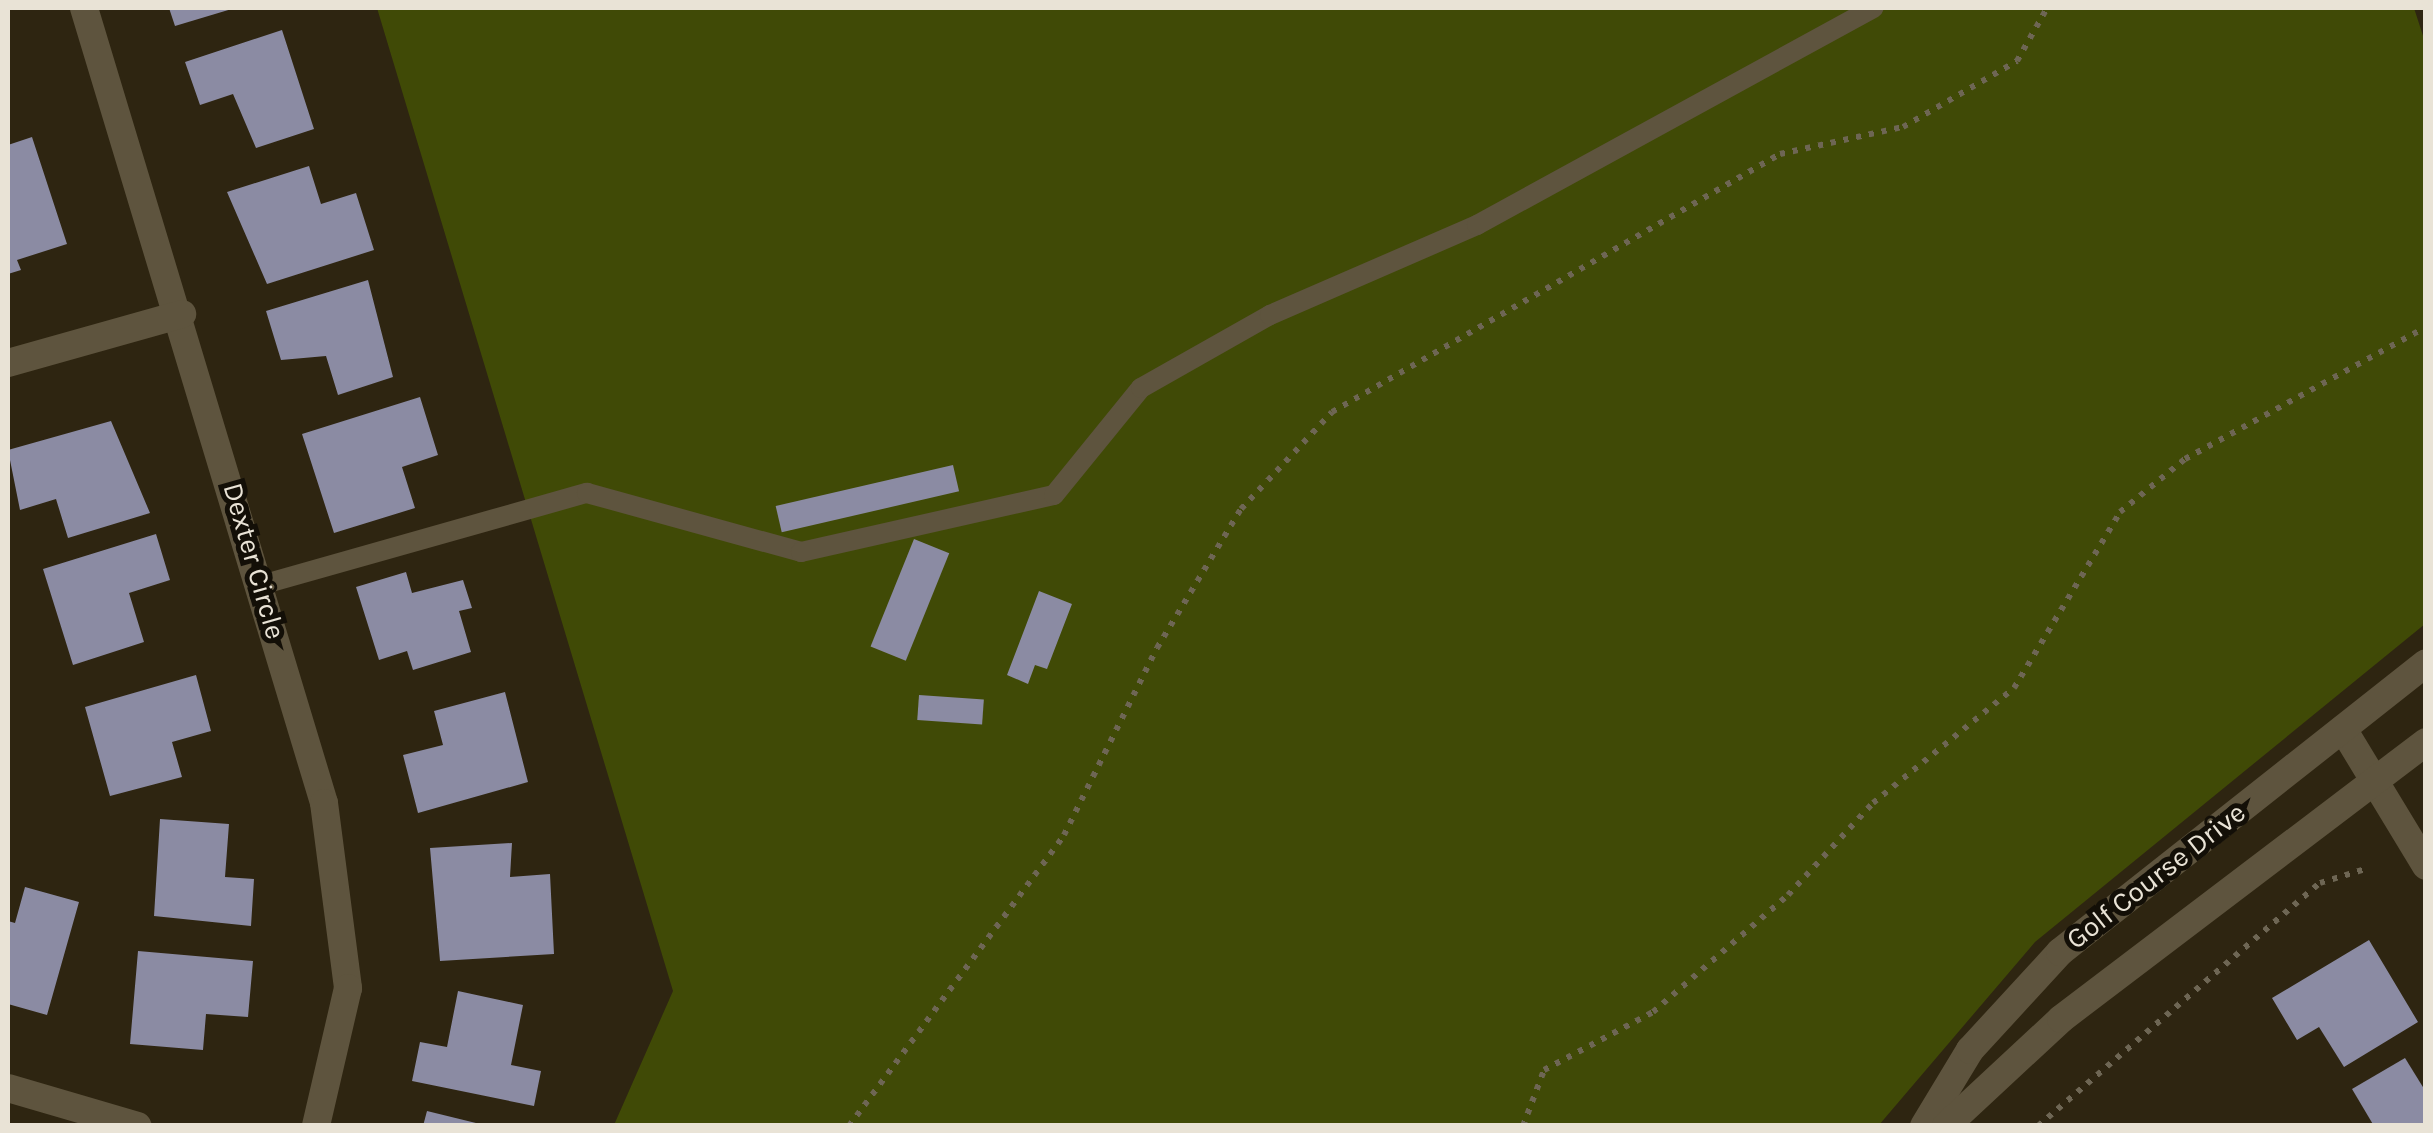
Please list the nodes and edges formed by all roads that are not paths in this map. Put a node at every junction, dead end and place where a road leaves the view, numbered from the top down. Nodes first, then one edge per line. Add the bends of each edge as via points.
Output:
1 (84, 8) edge
2 (1872, 8) edge
3 (182, 314) junction
4 (8, 363) edge
5 (261, 585) junction
6 (2426, 663) edge
7 (2343, 728) junction
8 (2426, 742) edge
9 (2375, 782) junction
10 (2426, 866) edge
11 (8, 1088) edge
12 (138, 1126) edge
13 (316, 1126) edge
14 (1924, 1126) edge
15 (1946, 1126) edge

1 - 3 street, Dexter Circle
2 - 5 lane via 1477,225 1270,314 1140,388 1054,495 801,552 587,493
3 - 4 street
3 - 5 street, Dexter Circle
5 - 13 street, Dexter Circle via 324,803 348,988
6 - 7 street, Golf Course Drive
7 - 9 street
7 - 14 street, Golf Course Drive via 2060,952 1970,1050
8 - 9 street, Golf Course Drive
9 - 10 street
9 - 15 street, Golf Course Drive via 2061,1019
11 - 12 street

